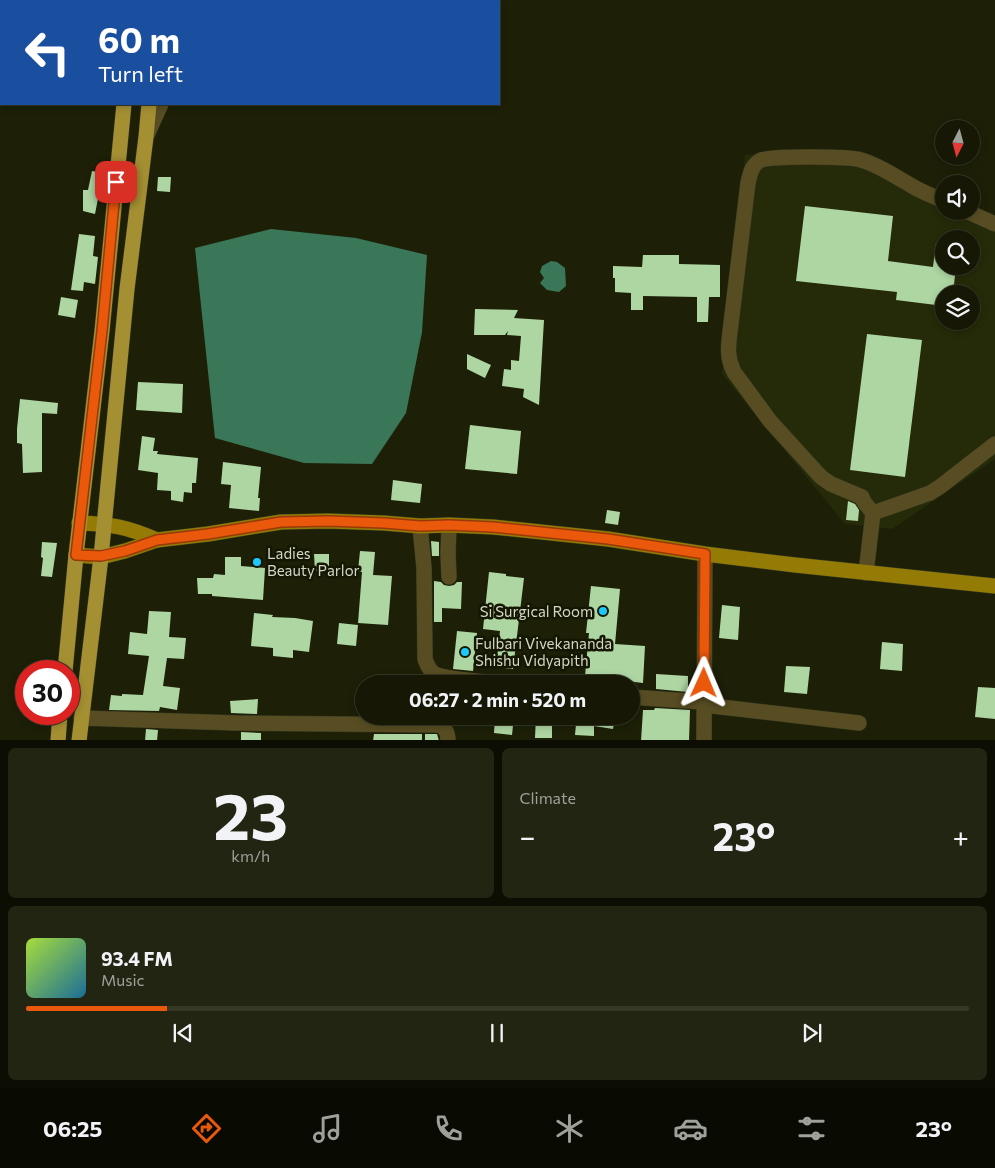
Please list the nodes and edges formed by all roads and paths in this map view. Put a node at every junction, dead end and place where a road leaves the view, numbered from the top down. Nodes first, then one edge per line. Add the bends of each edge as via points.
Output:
1 (124, 105) edge
2 (149, 105) edge
3 (160, 105) edge
4 (146, 137) junction
5 (935, 197) edge
6 (980, 217) edge
7 (995, 224) edge
8 (995, 444) edge
9 (873, 513) junction
10 (79, 523) junction
11 (104, 523) junction
12 (449, 525) junction
13 (420, 526) junction
14 (157, 540) junction
15 (705, 554) junction
16 (76, 555) junction
17 (101, 556) junction
18 (866, 573) junction
19 (449, 577) dead end
20 (995, 586) edge
21 (65, 660) edge
22 (440, 675) edge
23 (640, 698) edge
24 (704, 704) junction
25 (81, 718) junction
26 (859, 723) dead end
27 (59, 725) edge
28 (58, 740) edge
29 (78, 740) edge
30 (448, 740) edge
31 (704, 740) edge

1 - 10 highway
2 - 4 highway
3 - 4 street
4 - 11 highway
5 - 9 street via 855,158 768,158 754,165 748,183 728,359 770,421 821,477 862,497
6 - 7 street
8 - 9 street via 930,493
9 - 18 street
10 - 11 main road
10 - 16 highway
11 - 14 main road via 138,531
11 - 17 highway
12 - 13 main road
12 - 15 main road via 608,539
12 - 19 street
13 - 14 main road via 281,522
13 - 22 street via 426,659 428,667
14 - 17 main road
15 - 18 main road
15 - 24 street
16 - 17 main road
16 - 21 highway
17 - 25 highway
18 - 20 main road
23 - 24 street
24 - 26 street
24 - 31 street
25 - 29 highway
25 - 30 street via 439,725 447,732
27 - 28 highway

